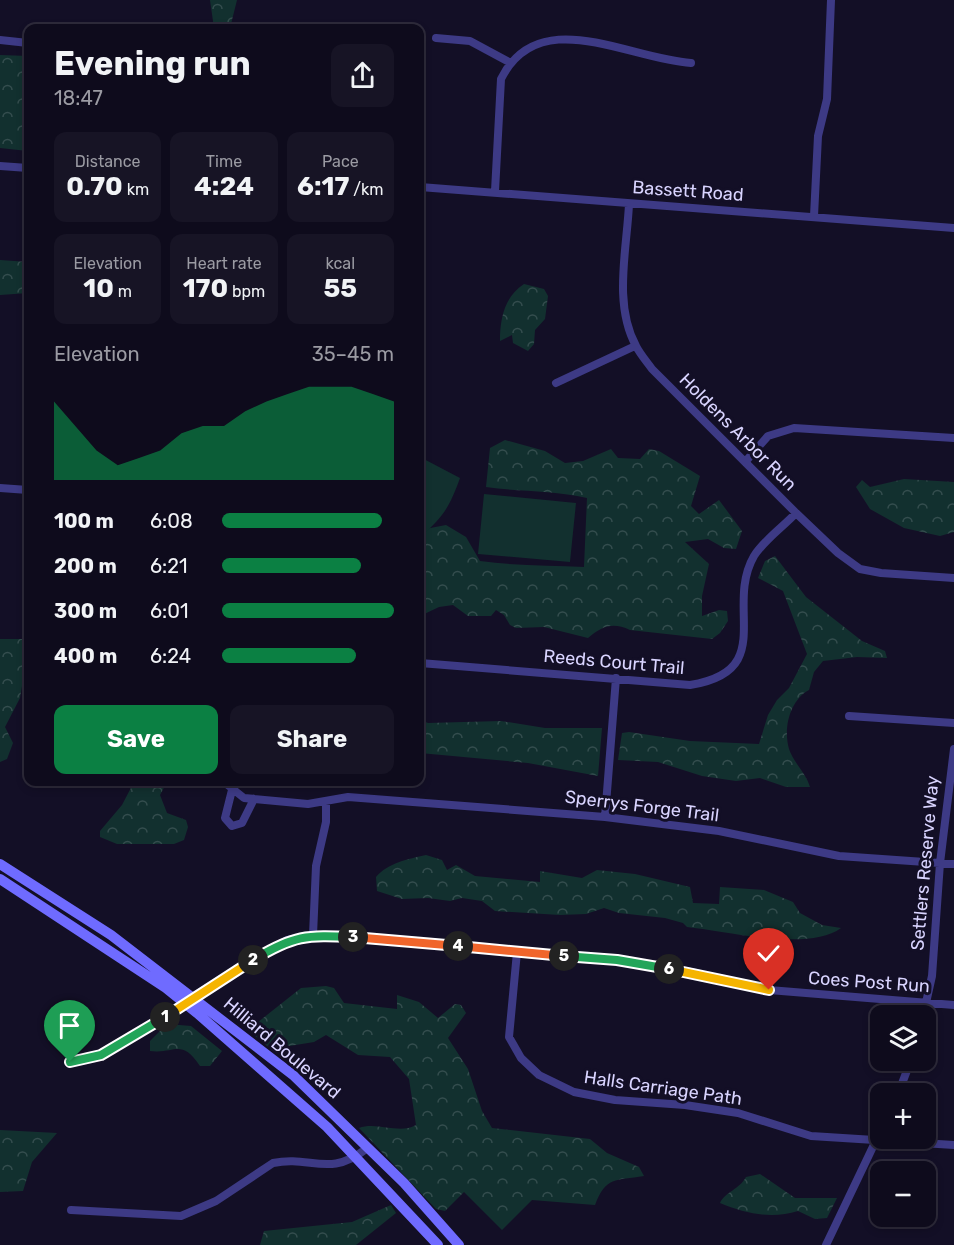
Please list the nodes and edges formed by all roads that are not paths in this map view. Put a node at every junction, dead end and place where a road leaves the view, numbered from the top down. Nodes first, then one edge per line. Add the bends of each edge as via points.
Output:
1 (831, 0) edge
2 (436, 38) dead end
3 (0, 40) edge
4 (24, 43) edge
5 (509, 62) junction
6 (691, 63) dead end
7 (0, 166) edge
8 (24, 168) edge
9 (424, 187) edge
10 (495, 191) junction
11 (629, 204) junction
12 (814, 216) junction
13 (954, 228) edge
14 (635, 346) junction
15 (556, 383) dead end
16 (954, 438) edge
17 (746, 461) junction
18 (0, 488) edge
19 (24, 490) edge
20 (796, 513) junction
21 (954, 578) edge
22 (424, 663) edge
23 (616, 678) junction
24 (849, 716) dead end
25 (954, 723) edge
26 (954, 749) edge
27 (228, 786) edge
28 (232, 790) junction
29 (254, 799) junction
30 (326, 802) junction
31 (605, 817) junction
32 (940, 863) junction
33 (0, 864) edge
34 (954, 864) edge
35 (0, 879) edge
36 (313, 935) junction
37 (517, 952) junction
38 (190, 999) junction
39 (927, 1003) junction
40 (954, 1005) edge
41 (70, 1062) dead end
42 (870, 1136) edge
43 (936, 1143) edge
44 (954, 1145) edge
45 (366, 1149) junction
46 (873, 1149) edge
47 (356, 1157) junction
48 (71, 1210) dead end
49 (438, 1245) edge
50 (459, 1245) edge
51 (826, 1245) edge

1 - 12 street via 827,99 818,136
2 - 5 street via 470,41
3 - 4 street
5 - 6 street via 536,42 557,38
5 - 10 street via 501,79
7 - 8 street
9 - 10 street, Bassett Road
10 - 11 street, Bassett Road
11 - 12 street, Bassett Road
11 - 14 street, Holdens Arbor Run via 624,310
12 - 13 street, Bassett Road
14 - 15 street
14 - 17 street, Holdens Arbor Run via 676,396
16 - 17 street via 795,428 768,436
17 - 20 street, Holdens Arbor Run
18 - 19 street
20 - 21 street, Holdens Arbor Run via 860,568
20 - 23 street, Reeds Court Trail via 755,556 746,580 742,650 733,668 715,681 690,685
22 - 23 street, Reeds Court Trail
23 - 31 street
24 - 25 street
26 - 32 street, Settlers Reserve Way
27 - 28 street
28 - 29 street, Sperrys Forge Trail
28 - 29 street via 225,818 232,826 242,823
29 - 30 street, Sperrys Forge Trail
30 - 31 street, Sperrys Forge Trail via 348,797
30 - 36 street via 326,822 316,866
31 - 32 street, Sperrys Forge Trail via 719,831 839,856
32 - 34 street, Sperrys Forge Trail
32 - 39 street, Settlers Reserve Way
33 - 38 main road, Hilliard Boulevard via 111,935
35 - 38 main road, Hilliard Boulevard
36 - 37 street, Coes Post Run
36 - 38 street, Coes Post Run via 287,940
37 - 39 street, Coes Post Run via 617,960 804,994
37 - 42 street, Halls Carriage Path via 509,1037 521,1058 539,1075 574,1092 615,1100 738,1113 811,1136
38 - 41 street, Coes Post Run via 101,1055
38 - 45 main road, Hilliard Boulevard via 293,1075
38 - 47 main road, Hilliard Boulevard
39 - 40 street, Coes Post Run
43 - 44 street, Halls Carriage Path
45 - 47 street
45 - 50 main road, Hilliard Boulevard via 404,1183
46 - 51 street
47 - 48 street via 330,1166 273,1163 216,1201 181,1216
47 - 49 main road, Hilliard Boulevard

